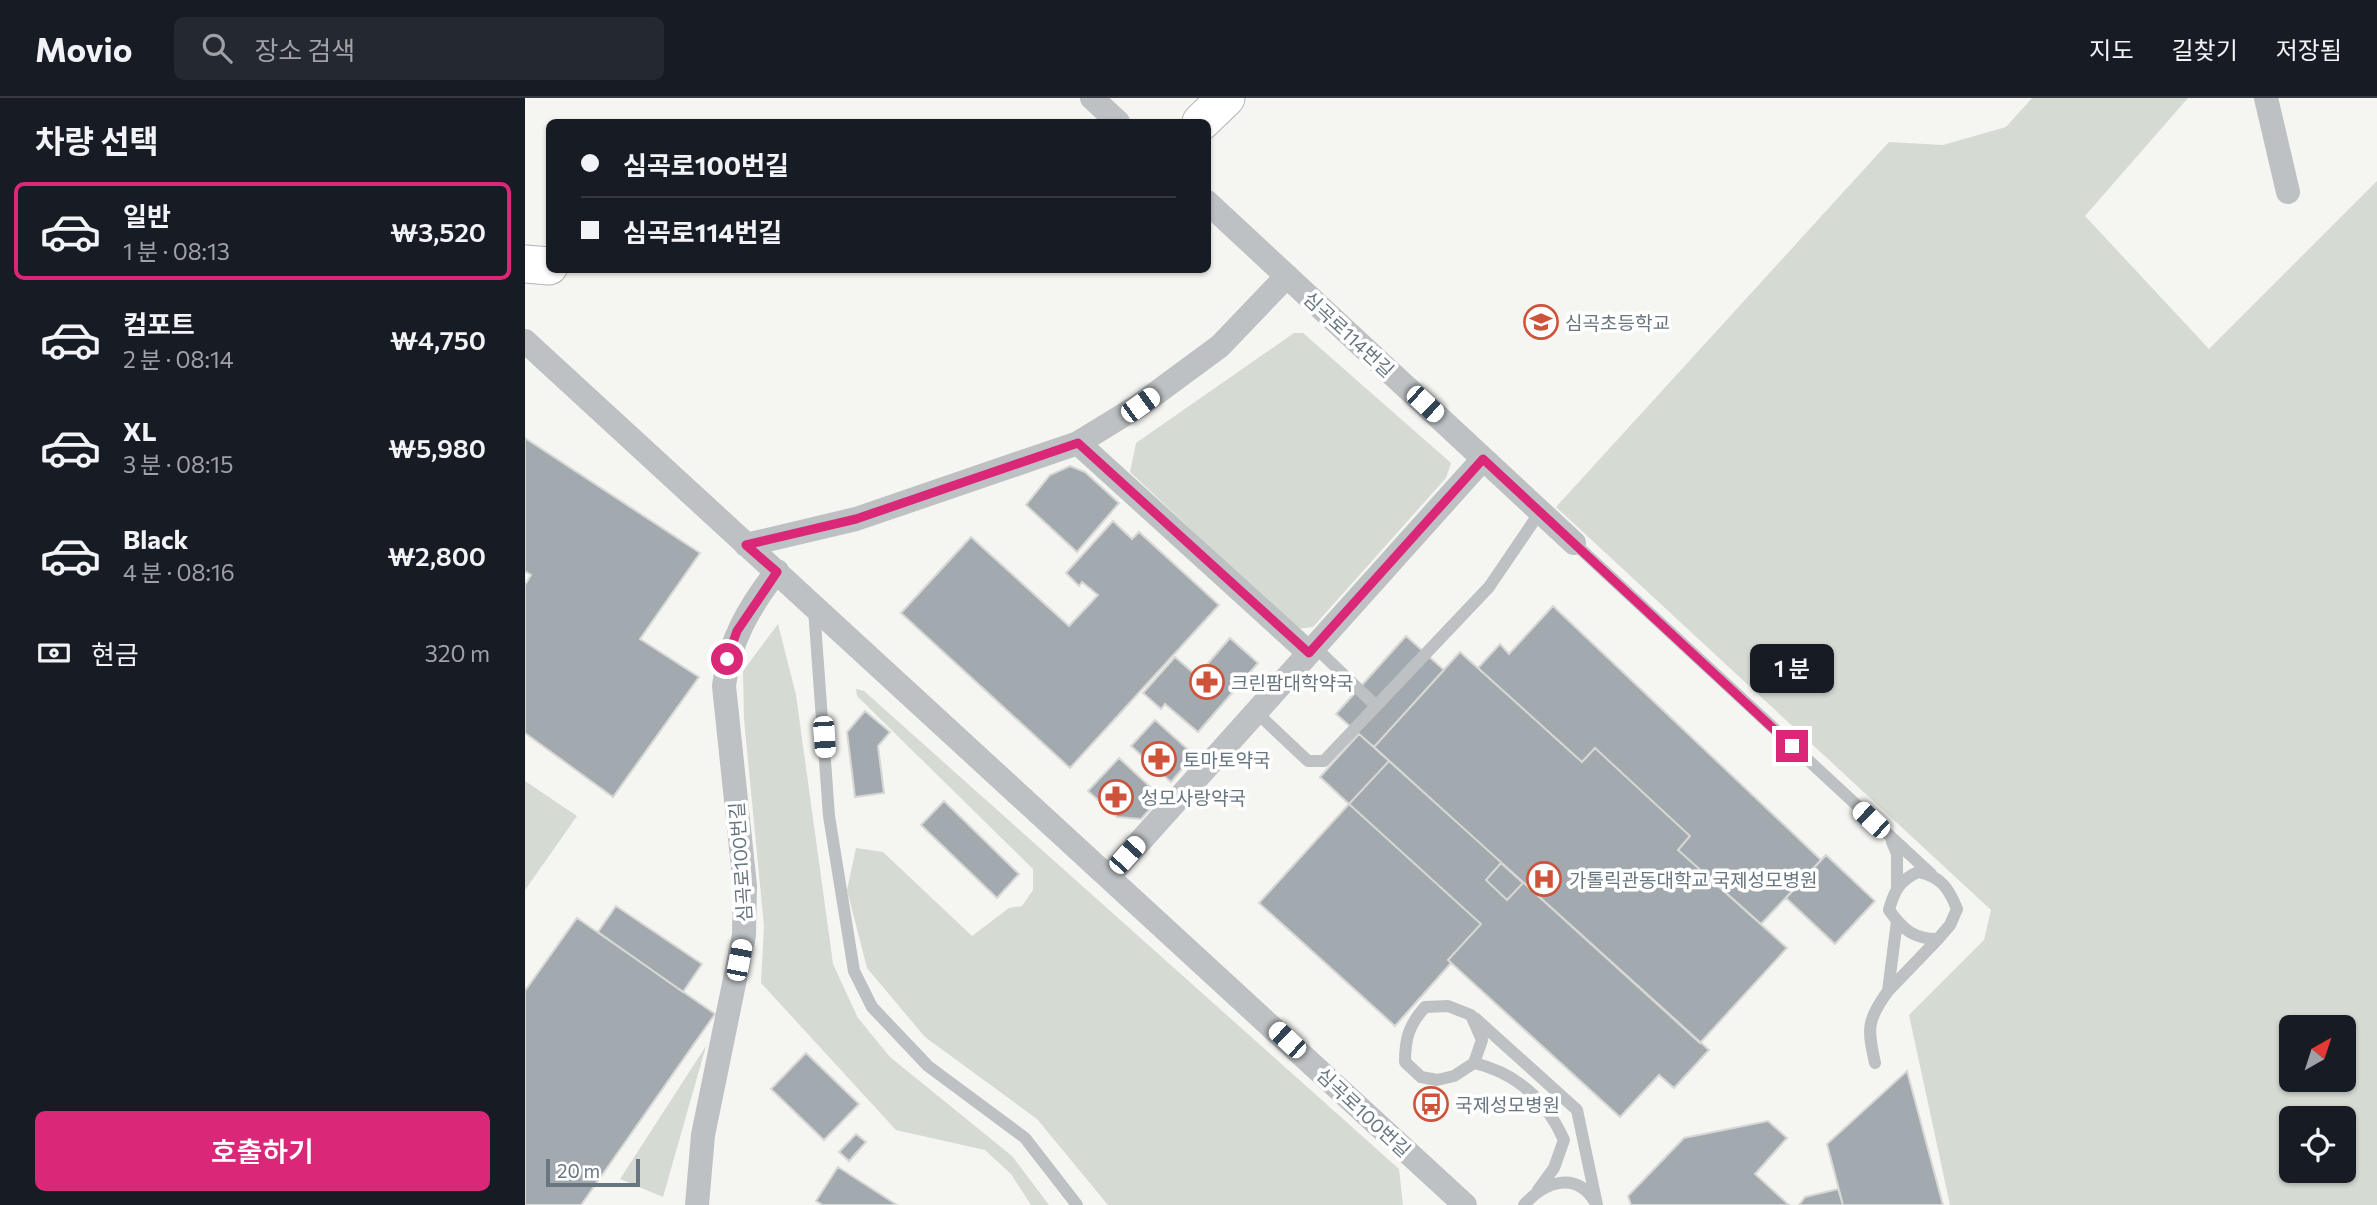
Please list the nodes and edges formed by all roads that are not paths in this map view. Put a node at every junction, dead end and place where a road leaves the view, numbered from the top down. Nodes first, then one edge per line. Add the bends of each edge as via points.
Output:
1 (1092, 98) edge
2 (1226, 98) edge
3 (2266, 98) edge
4 (1115, 119) edge
5 (1204, 119) edge
6 (2288, 192) dead end
7 (1211, 206) edge
8 (525, 264) edge
9 (546, 266) edge
10 (1287, 276) junction
11 (525, 341) edge
12 (1078, 443) junction
13 (1483, 459) junction
14 (1540, 512) junction
15 (1574, 543) joint
16 (746, 545) junction
17 (777, 572) junction
18 (814, 605) junction
19 (1312, 650) junction
20 (1376, 706) junction
21 (1256, 712) junction
22 (1891, 838) junction
23 (1931, 874) junction
24 (1109, 876) junction
25 (1898, 888) junction
26 (1897, 921) junction
27 (1938, 939) junction
28 (1888, 991) junction
29 (1471, 1015) junction
30 (1474, 1063) junction
31 (1875, 1063) dead end
32 (1538, 1189) junction
33 (701, 1202) edge
34 (1077, 1205) edge
35 (1465, 1205) edge
36 (1524, 1205) edge
37 (1597, 1205) edge

1 - 4 street
2 - 5 street
3 - 6 street
7 - 10 street, 심곡로114번길
8 - 9 street
10 - 12 street via 1220,346 1140,405
10 - 13 street, 심곡로114번길
11 - 16 street, 심곡로100번길
12 - 16 street via 856,519
12 - 19 street
13 - 14 street, 심곡로114번길
13 - 19 street
14 - 15 street, 심곡로114번길
14 - 20 lane via 1489,587
15 - 22 lane, 심곡로114번길
16 - 17 street, 심곡로100번길
17 - 18 street, 심곡로100번길
17 - 33 street, 심곡로100번길 via 737,631 727,659 724,686 745,886 744,935 703,1135
18 - 24 street, 심곡로100번길
18 - 34 lane via 829,816 854,971 881,1017 928,1066 1025,1138
19 - 20 lane
19 - 21 street
20 - 21 lane via 1324,761 1308,761
21 - 24 street
22 - 23 lane, 심곡로114번길
22 - 25 lane via 1897,854
23 - 25 lane via 1918,872
23 - 27 lane via 1943,883 1957,909
24 - 35 street, 심곡로100번길
25 - 26 lane via 1889,910
26 - 27 lane via 1903,930 1921,939
26 - 28 lane
27 - 28 lane
28 - 31 lane via 1871,1014 1868,1035
29 - 30 lane via 1482,1040
29 - 30 lane via 1448,1006 1425,1007 1411,1023 1405,1062 1421,1077 1437,1080
29 - 37 lane via 1577,1110
30 - 32 lane via 1516,1080 1555,1119 1564,1140 1554,1168
32 - 36 lane
32 - 37 lane via 1558,1181 1576,1184 1590,1193

